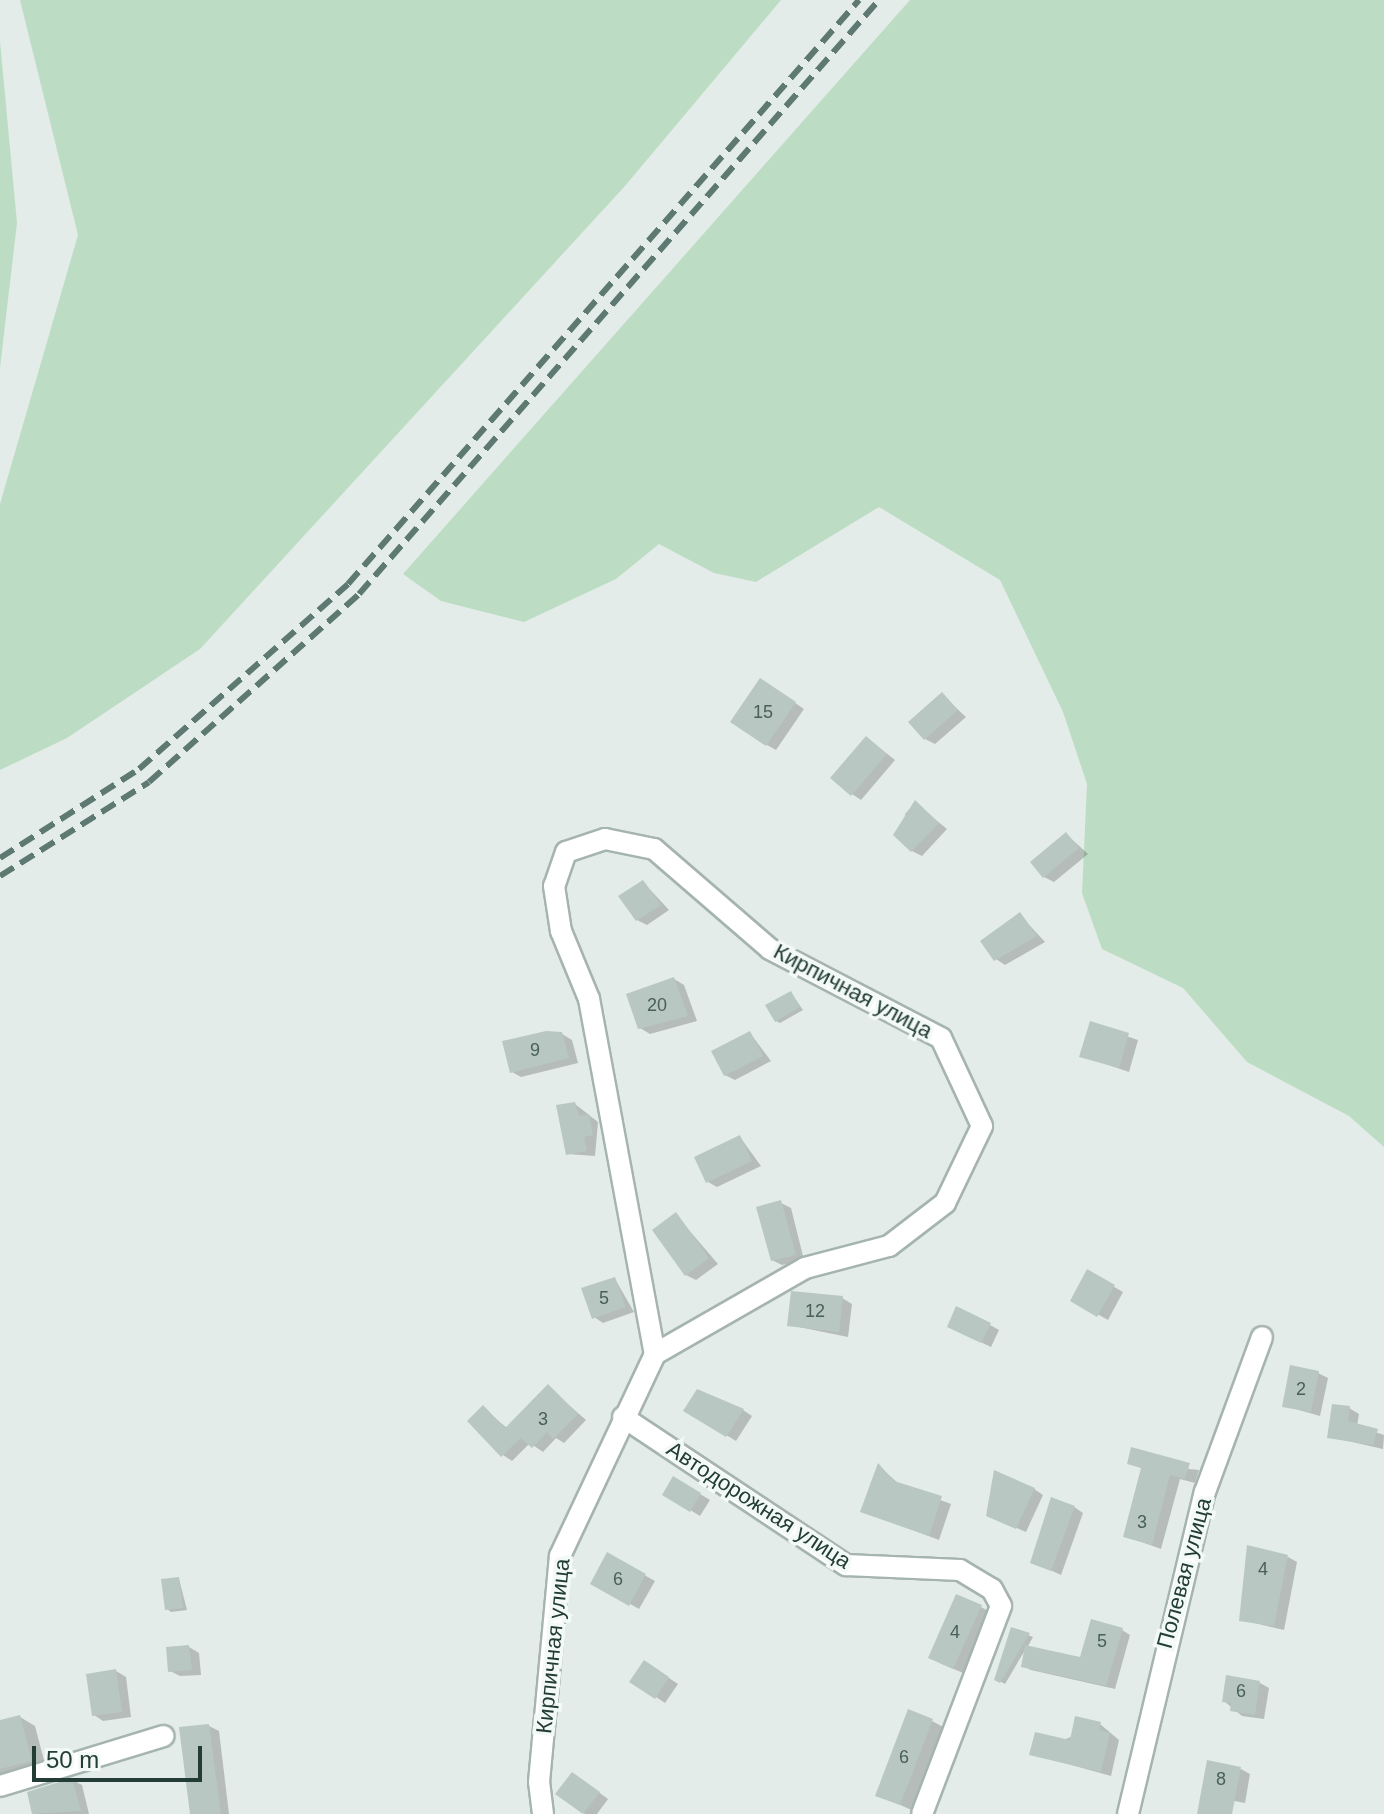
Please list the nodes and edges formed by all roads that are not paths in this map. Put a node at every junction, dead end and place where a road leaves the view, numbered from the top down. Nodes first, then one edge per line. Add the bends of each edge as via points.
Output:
1 (1262, 1337) dead end
2 (655, 1354) junction
3 (623, 1417) junction
4 (164, 1736) dead end
5 (0, 1786) edge
6 (543, 1814) edge
7 (922, 1814) edge
8 (1128, 1814) edge

1 - 8 street, Полевая улица via 1205,1492
2 - 2 street, Кирпичная улица via 805,1268 889,1246 945,1203 982,1126 941,1038 770,949 654,849 605,839 566,852 554,886 561,931 589,999
2 - 3 street, Кирпичная улица
3 - 6 street, Кирпичная улица via 560,1556 539,1782
3 - 7 street, Автодорожная улица via 846,1565 960,1570 992,1589 1001,1606
4 - 5 street

